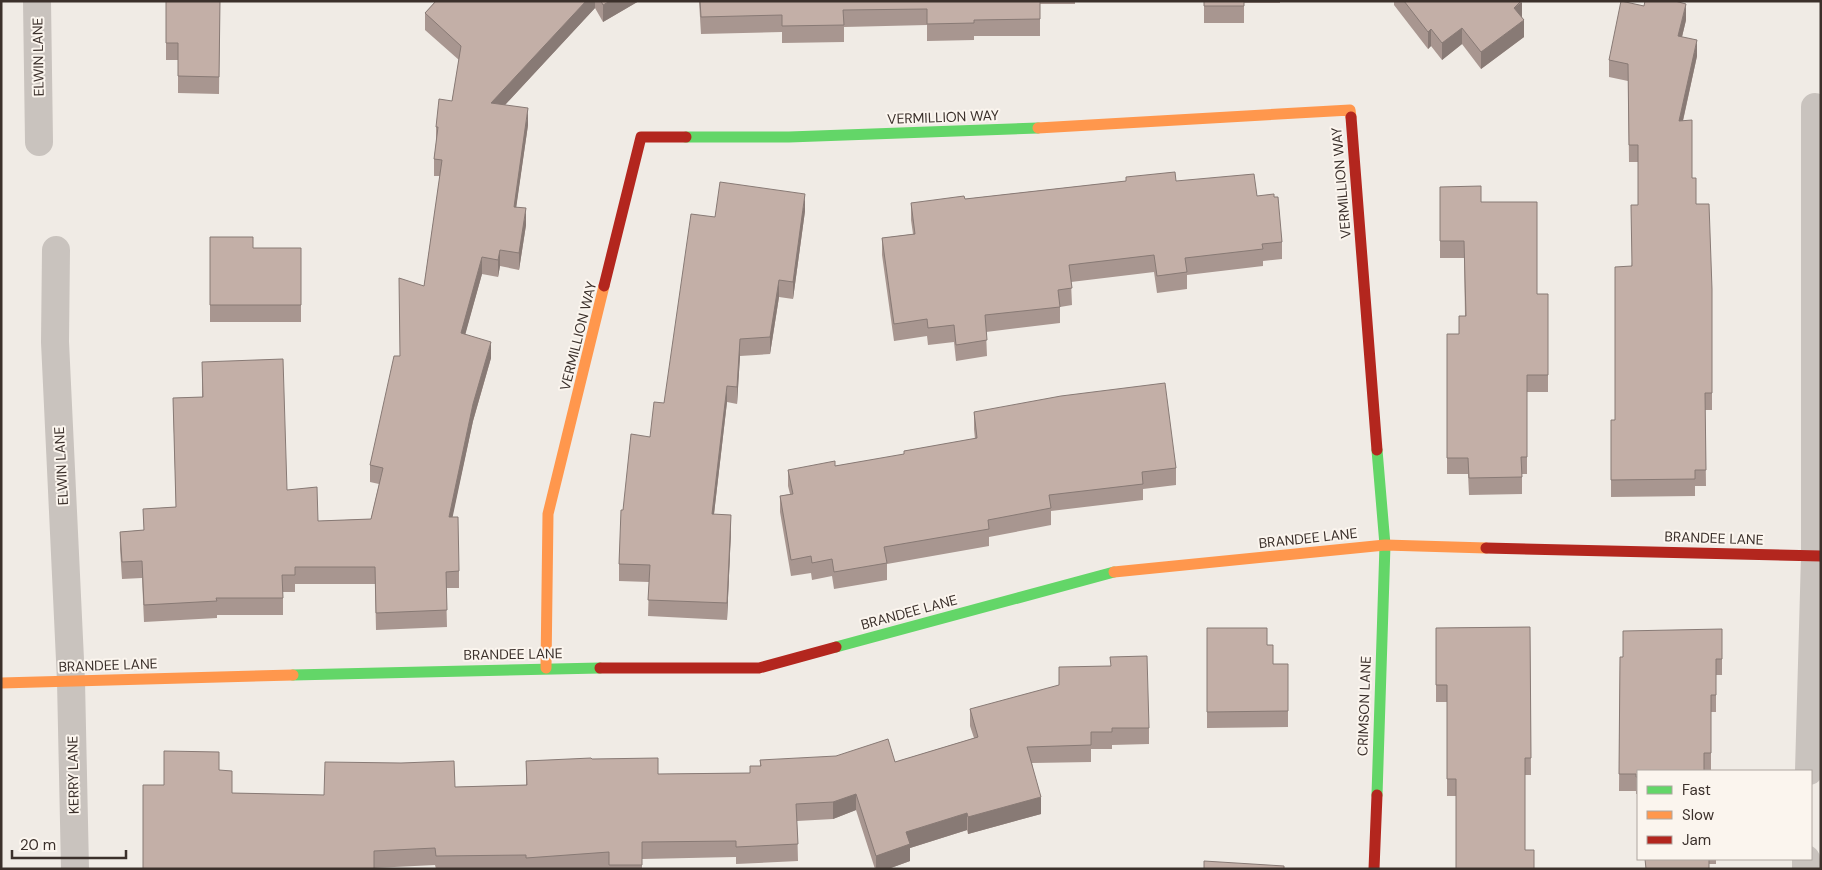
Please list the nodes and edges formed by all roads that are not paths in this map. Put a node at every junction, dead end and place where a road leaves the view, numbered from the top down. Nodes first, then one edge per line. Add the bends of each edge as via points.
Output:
1 (37, 1) edge
2 (1815, 107) dead end
3 (39, 142) dead end
4 (56, 250) dead end
5 (1385, 545) junction
6 (1818, 556) edge
7 (546, 668) junction
8 (71, 681) junction
9 (1, 683) edge
10 (1809, 770) edge
11 (75, 869) edge
12 (1374, 869) edge

1 - 3 street, ELWIN LANE
2 - 6 street
4 - 8 street, ELWIN LANE via 55,342
5 - 6 street, BRANDEE LANE
5 - 7 street, BRANDEE LANE via 1107,573 759,668
5 - 7 street, VERMILLION WAY via 1350,110 1002,130 789,137 641,137 548,514
5 - 12 street, CRIMSON LANE
6 - 10 street
7 - 8 street, BRANDEE LANE
8 - 9 street, BRANDEE LANE
8 - 11 street, KERRY LANE

